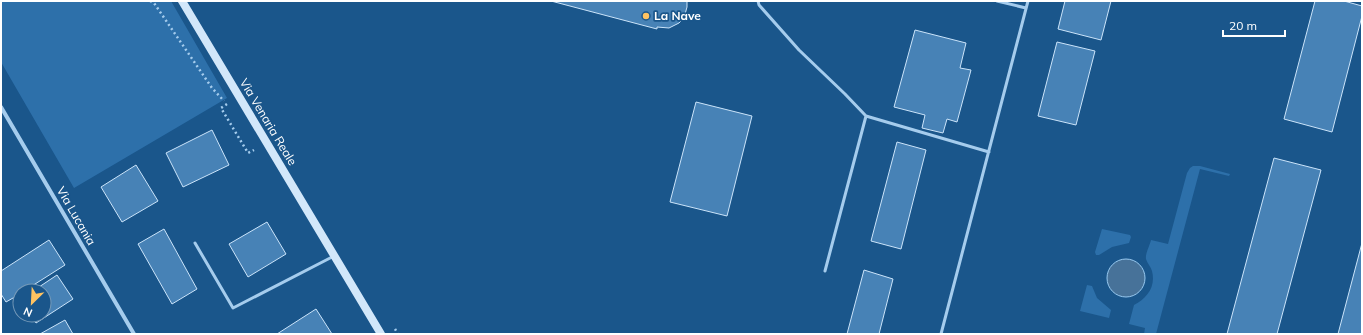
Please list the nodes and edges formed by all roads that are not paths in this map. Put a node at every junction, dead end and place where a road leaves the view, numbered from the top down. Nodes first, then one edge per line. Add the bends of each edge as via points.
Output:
1 (182, 1) edge
2 (758, 1) edge
3 (997, 1) edge
4 (1028, 1) edge
5 (1026, 8) junction
6 (1, 107) edge
7 (866, 116) junction
8 (989, 152) junction
9 (195, 243) dead end
10 (334, 256) junction
11 (824, 271) dead end
12 (134, 334) edge
13 (381, 334) edge
14 (941, 334) edge

1 - 10 street, Via Venaria Reale
2 - 7 lane via 799,50
3 - 5 lane
4 - 5 lane
5 - 8 lane
6 - 12 street, Via Lucania
7 - 8 lane
7 - 11 lane
8 - 14 lane
9 - 10 lane via 233,308
10 - 13 street, Via Venaria Reale

